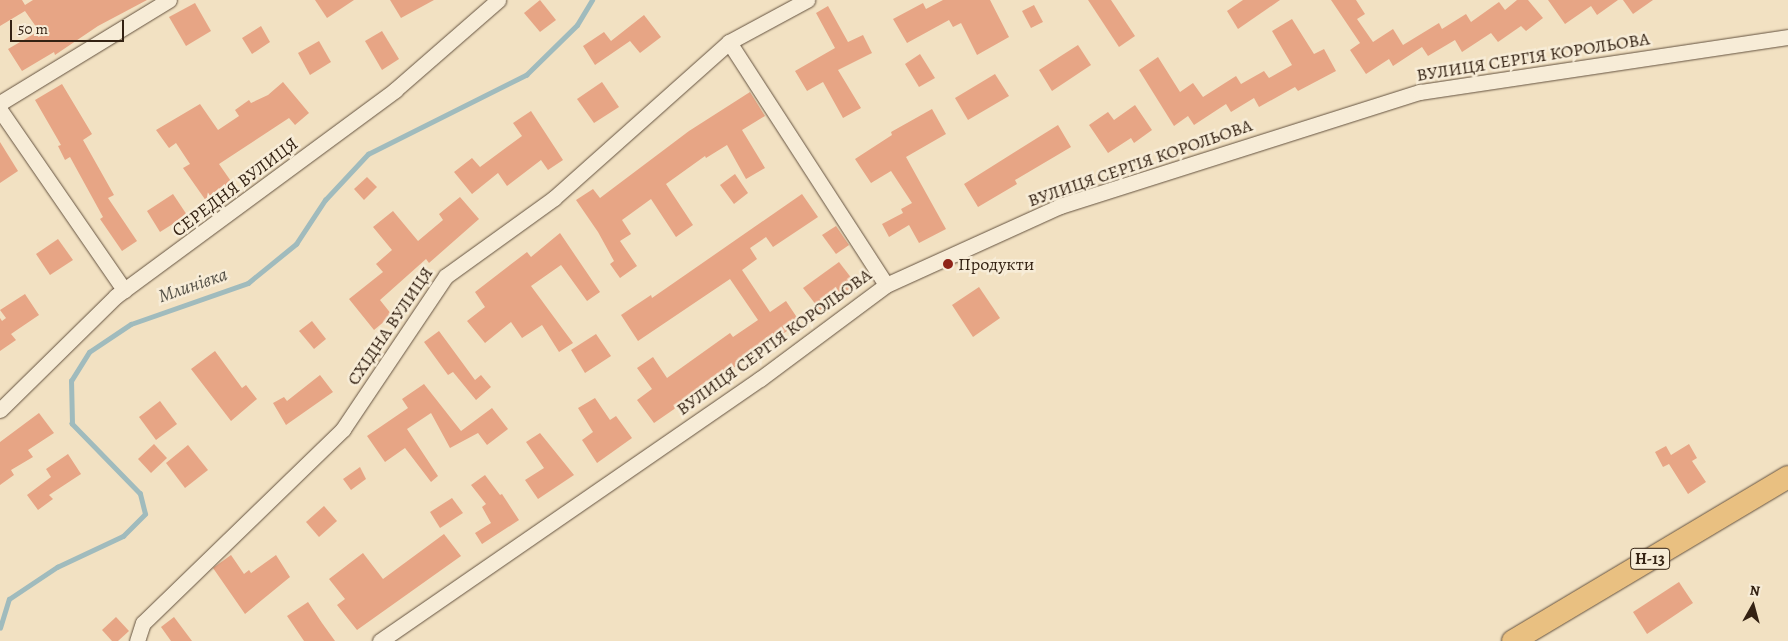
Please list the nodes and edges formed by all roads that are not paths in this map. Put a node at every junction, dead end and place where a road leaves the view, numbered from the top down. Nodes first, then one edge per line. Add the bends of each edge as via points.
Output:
1 (169, 0) edge
2 (498, 0) edge
3 (807, 0) edge
4 (1788, 37) edge
5 (729, 42) junction
6 (0, 103) edge
7 (0, 110) edge
8 (886, 285) junction
9 (124, 290) junction
10 (0, 410) edge
11 (1788, 476) edge
12 (137, 641) edge
13 (380, 641) edge
14 (1513, 641) edge

1 - 6 street
2 - 9 street, СЕРЕДНЯ ВУЛИЦЯ via 395,90
3 - 5 street, СХІДНА ВУЛИЦЯ
4 - 8 street, ВУЛИЦЯ СЕРГІЯ КОРОЛЬОВА via 1420,92 1060,206
5 - 8 street
5 - 12 street, СХІДНА ВУЛИЦЯ via 554,198 446,276 343,429 143,622
7 - 9 street
8 - 13 street, ВУЛИЦЯ СЕРГІЯ КОРОЛЬОВА via 760,379
9 - 10 street, СЕРЕДНЯ ВУЛИЦЯ
11 - 14 main road, Н-13

